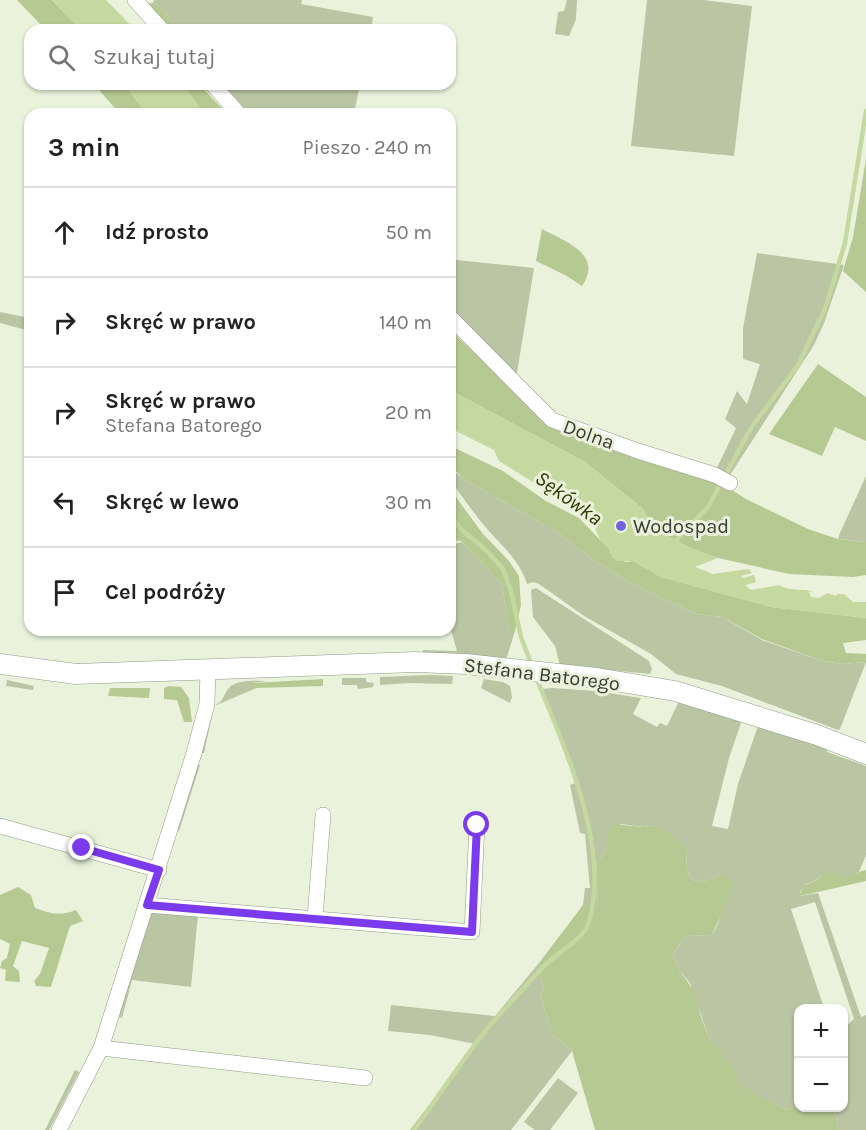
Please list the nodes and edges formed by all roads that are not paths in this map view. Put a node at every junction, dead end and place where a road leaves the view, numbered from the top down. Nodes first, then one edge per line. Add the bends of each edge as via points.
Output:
1 (135, 0) edge
2 (157, 24) edge
3 (217, 90) edge
4 (233, 108) edge
5 (456, 323) edge
6 (730, 483) dead end
7 (0, 664) edge
8 (208, 670) junction
9 (866, 754) edge
10 (323, 815) dead end
11 (477, 825) dead end
12 (0, 826) edge
13 (159, 870) junction
14 (147, 905) junction
15 (315, 918) junction
16 (101, 1048) junction
17 (365, 1078) dead end
18 (59, 1130) edge

1 - 2 street
3 - 4 street
5 - 6 street, Dolna via 552,420
7 - 8 street, Stefana Batorego via 76,674
8 - 9 street, Stefana Batorego via 415,662 597,678 675,691
8 - 13 street via 207,704
10 - 15 street
11 - 15 street via 472,932
12 - 13 street
13 - 14 street
14 - 15 street
14 - 16 street
16 - 17 street
16 - 18 street

